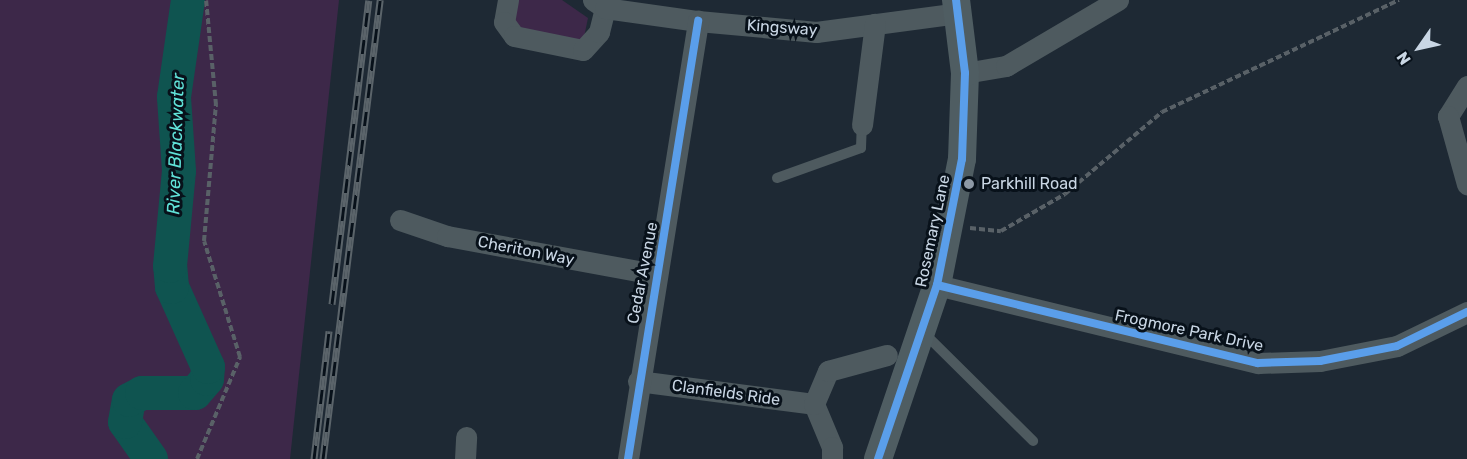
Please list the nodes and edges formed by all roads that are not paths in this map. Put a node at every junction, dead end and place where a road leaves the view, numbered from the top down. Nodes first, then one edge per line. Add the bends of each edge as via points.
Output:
1 (508, 0) edge
2 (1118, 0) edge
3 (599, 4) edge
4 (957, 7) edge
5 (698, 21) junction
6 (875, 24) junction
7 (965, 73) junction
8 (1467, 86) edge
9 (862, 125) joint
10 (777, 178) dead end
11 (1467, 184) edge
12 (400, 220) dead end
13 (654, 274) junction
14 (937, 285) junction
15 (1467, 312) edge
16 (921, 330) junction
17 (887, 355) dead end
18 (638, 381) junction
19 (814, 404) junction
20 (466, 437) dead end
21 (1033, 441) dead end
22 (465, 459) edge
23 (628, 459) edge
24 (832, 459) edge
25 (878, 459) edge

1 - 3 street, Kingsway via 504,22 514,36 584,50 599,32
2 - 7 street via 1006,66
3 - 5 street, Kingsway
4 - 6 street, Kingsway
4 - 7 street, Rosemary Lane
5 - 6 street, Kingsway via 816,32
5 - 13 street, Cedar Avenue via 673,199
6 - 9 street
7 - 14 street, Rosemary Lane via 962,159
8 - 11 street via 1448,116
9 - 10 lane via 861,148
12 - 13 street, Cheriton Way via 447,236
13 - 18 street, Cedar Avenue
14 - 15 street, Frogmore Park Drive via 1258,363 1320,361 1397,346
14 - 16 street, Rosemary Lane
16 - 21 lane
16 - 25 street, Rosemary Lane
17 - 19 street via 828,371
18 - 19 street, Clanfields Ride
18 - 23 street, Cedar Avenue
19 - 24 street via 832,447
20 - 22 street

